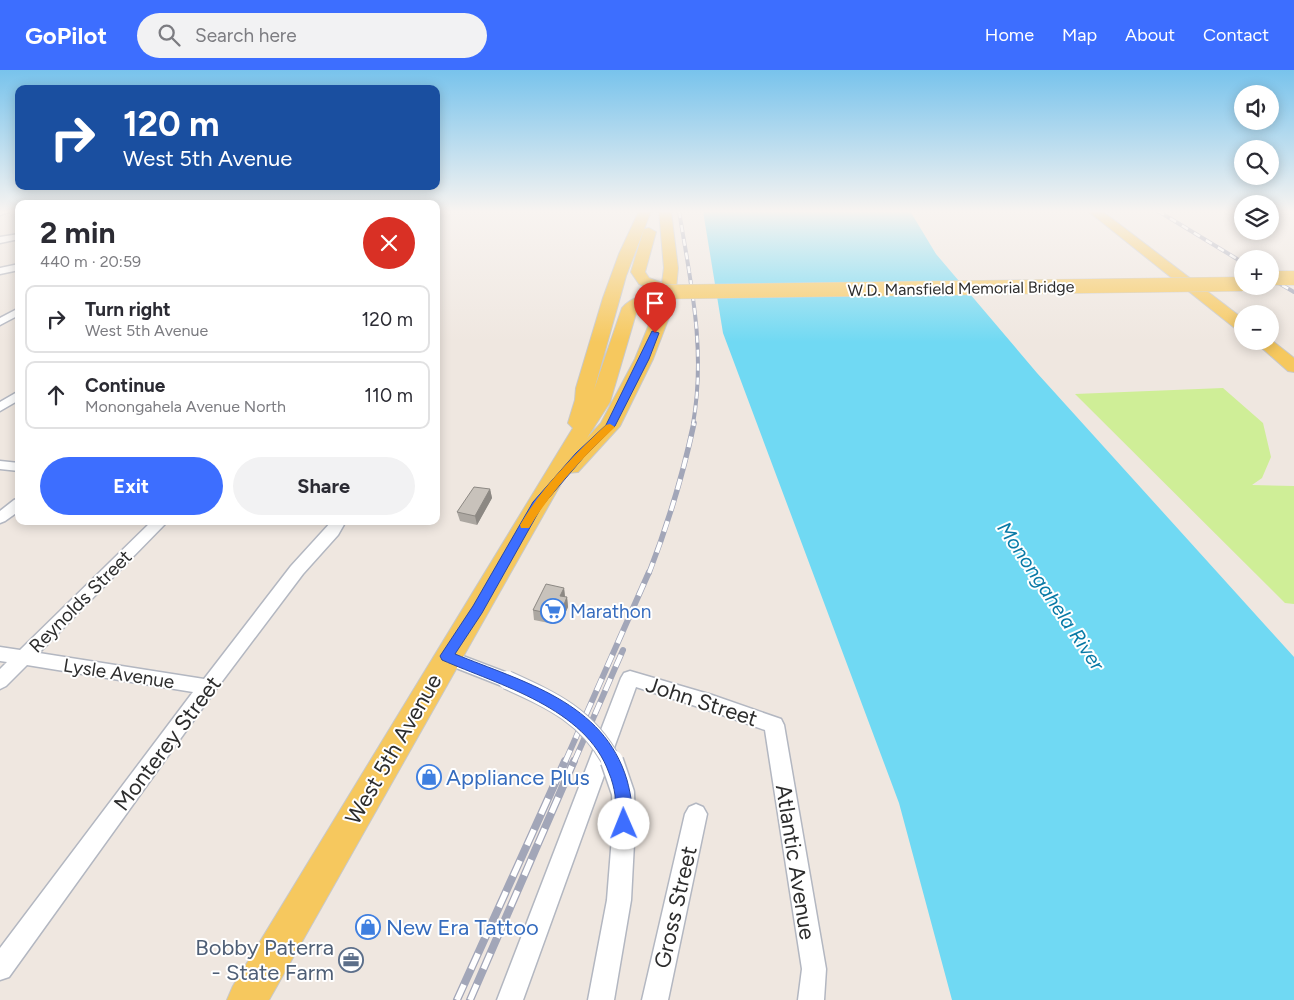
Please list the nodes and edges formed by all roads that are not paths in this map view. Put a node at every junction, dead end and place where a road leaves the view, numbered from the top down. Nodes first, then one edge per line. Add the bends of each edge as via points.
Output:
1 (627, 254) edge
2 (634, 254) edge
3 (643, 254) edge
4 (670, 254) edge
5 (1148, 254) edge
6 (15, 268) edge
7 (0, 271) edge
8 (1294, 276) edge
9 (1234, 277) edge
10 (1279, 277) edge
11 (1178, 279) junction
12 (1234, 284) edge
13 (1279, 284) edge
14 (1294, 284) edge
15 (679, 290) junction
16 (658, 291) junction
17 (15, 313) edge
18 (1234, 320) edge
19 (0, 322) edge
20 (1273, 350) edge
21 (1294, 367) edge
22 (15, 398) edge
23 (585, 400) junction
24 (0, 407) edge
25 (570, 448) junction
26 (0, 465) edge
27 (15, 467) edge
28 (537, 504) junction
29 (15, 506) edge
30 (0, 518) edge
31 (157, 525) edge
32 (337, 525) edge
33 (0, 654) edge
34 (447, 656) junction
35 (24, 657) junction
36 (0, 681) edge
37 (208, 687) junction
38 (774, 725) joint
39 (696, 814) dead end
40 (0, 968) edge
41 (247, 1000) edge
42 (510, 1000) edge
43 (601, 1000) edge
44 (655, 1000) edge
45 (811, 1000) edge

1 - 23 main road via 585,388
2 - 16 main road via 627,277 629,282 636,288
3 - 16 main road via 638,272 640,277
4 - 28 main road via 668,299 644,359 610,426
5 - 11 main road
6 - 7 street
8 - 10 main road, bridge
9 - 11 main road, W.D. Mansfield Memorial Bridge
11 - 15 main road, W.D. Mansfield Memorial Bridge
11 - 18 main road
12 - 15 main road, W.D. Mansfield Memorial Bridge, bridge
13 - 14 main road
15 - 16 main road, bridge
16 - 23 main road via 623,303 616,311 597,374
16 - 25 main road via 630,308 600,402
17 - 19 street
20 - 21 main road
22 - 24 street
23 - 25 main road
25 - 28 main road, West 5th Avenue
26 - 27 street
28 - 34 main road, West 5th Avenue
29 - 30 street
31 - 35 street, Reynolds Street
32 - 37 street, Monterey Street via 297,570
33 - 35 street, Lysle Avenue
34 - 41 main road, West 5th Avenue
34 - 43 street, bridge via 553,701 575,716 608,753 623,793 624,824 619,900
35 - 36 street, Reynolds Street
35 - 37 street, Lysle Avenue
37 - 40 street, Monterey Street
38 - 42 street, John Street via 630,678
38 - 45 street, Atlantic Avenue via 814,969
39 - 44 street, Gross Street

